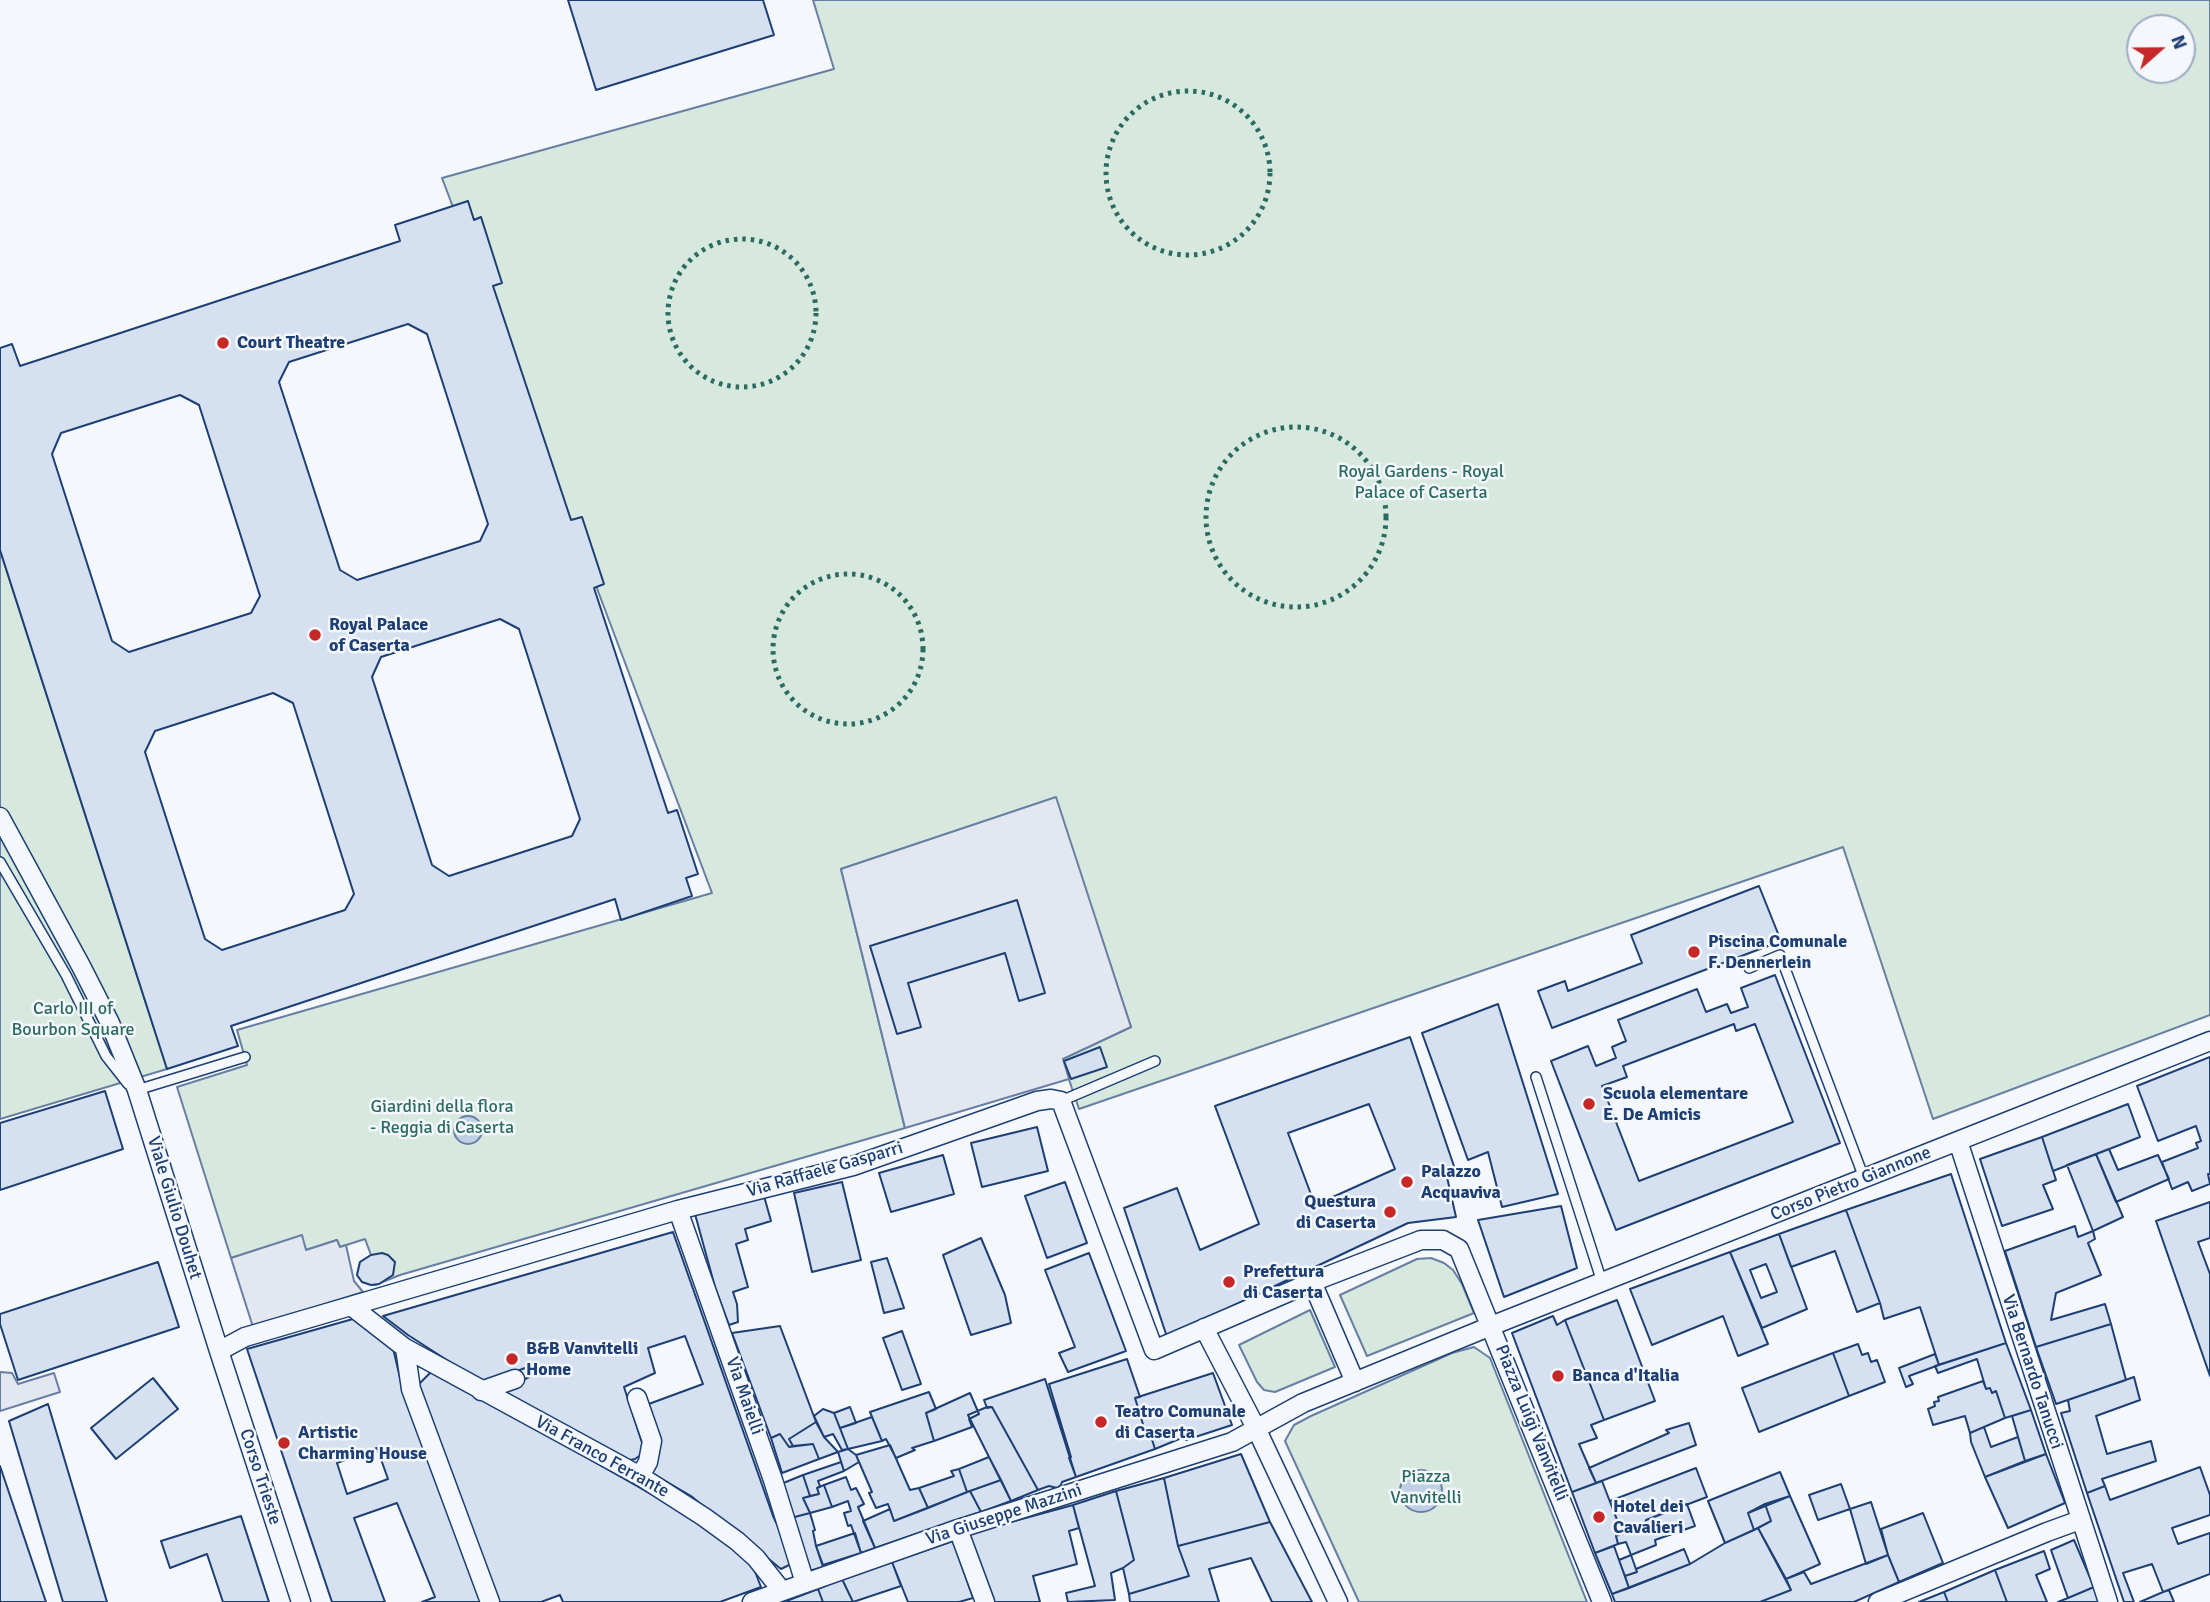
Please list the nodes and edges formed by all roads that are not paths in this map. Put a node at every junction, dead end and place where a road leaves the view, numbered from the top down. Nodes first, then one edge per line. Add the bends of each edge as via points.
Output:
1 (0, 817) edge
2 (0, 862) edge
3 (1749, 968) dead end
4 (2210, 1041) edge
5 (245, 1057) dead end
6 (1155, 1061) dead end
7 (1536, 1077) dead end
8 (139, 1095) junction
9 (1062, 1101) junction
10 (1958, 1141) junction
11 (1864, 1178) junction
12 (678, 1210) junction
13 (1312, 1282) junction
14 (1602, 1282) junction
15 (351, 1306) junction
16 (1491, 1326) junction
17 (1204, 1328) junction
18 (405, 1348) junction
19 (219, 1351) junction
20 (515, 1379) dead end
21 (1355, 1382) junction
22 (481, 1391) junction
23 (637, 1398) dead end
24 (1259, 1436) junction
25 (640, 1476) junction
26 (2080, 1520) junction
27 (958, 1530) junction
28 (805, 1583) junction
29 (782, 1591) junction
30 (301, 1602) edge
31 (490, 1602) edge
32 (752, 1602) edge
33 (985, 1602) edge
34 (1338, 1602) edge
35 (1602, 1602) edge
36 (1878, 1602) edge
37 (2108, 1602) edge

1 - 8 street, Viale Giulio Douhet via 110,1023
2 - 8 lane via 66,975 106,1056
3 - 11 lane via 1780,955
4 - 10 street, Corso Pietro Giannone
5 - 8 lane
6 - 9 lane
7 - 14 lane
8 - 19 street, Viale Giulio Douhet
9 - 12 street, Via Raffaele Gasparri via 1037,1101 853,1166
9 - 17 street via 1154,1350
10 - 11 street, Corso Pietro Giannone
10 - 26 street, Via Bernardo Tanucci
11 - 14 street, Corso Pietro Giannone
12 - 15 street, Via Raffaele Gasparri
12 - 28 street, Via Maielli
13 - 16 street via 1421,1240 1443,1240 1459,1249
13 - 17 street
13 - 21 street
14 - 16 street, Corso Pietro Giannone
15 - 18 street, Via Franco Ferrante
15 - 19 street, Via Raffaele Gasparri via 246,1337
16 - 21 street, Piazza Luigi Vanvitelli
16 - 35 street, Piazza Luigi Vanvitelli
17 - 24 street
18 - 22 street, Via Franco Ferrante
18 - 31 street via 411,1389
19 - 30 street, Corso Trieste
20 - 22 street
21 - 24 street, Piazza Luigi Vanvitelli via 1303,1403
22 - 25 street, Via Franco Ferrante
23 - 25 street via 652,1441
24 - 27 street, Via Giuseppe Mazzini
24 - 34 street
25 - 29 street, Via Franco Ferrante via 737,1541
26 - 36 street
26 - 37 street, Via Bernardo Tanucci
27 - 28 street, Via Giuseppe Mazzini
27 - 33 street
28 - 29 street, Via Giuseppe Mazzini
29 - 32 street, Via Giuseppe Mazzini

